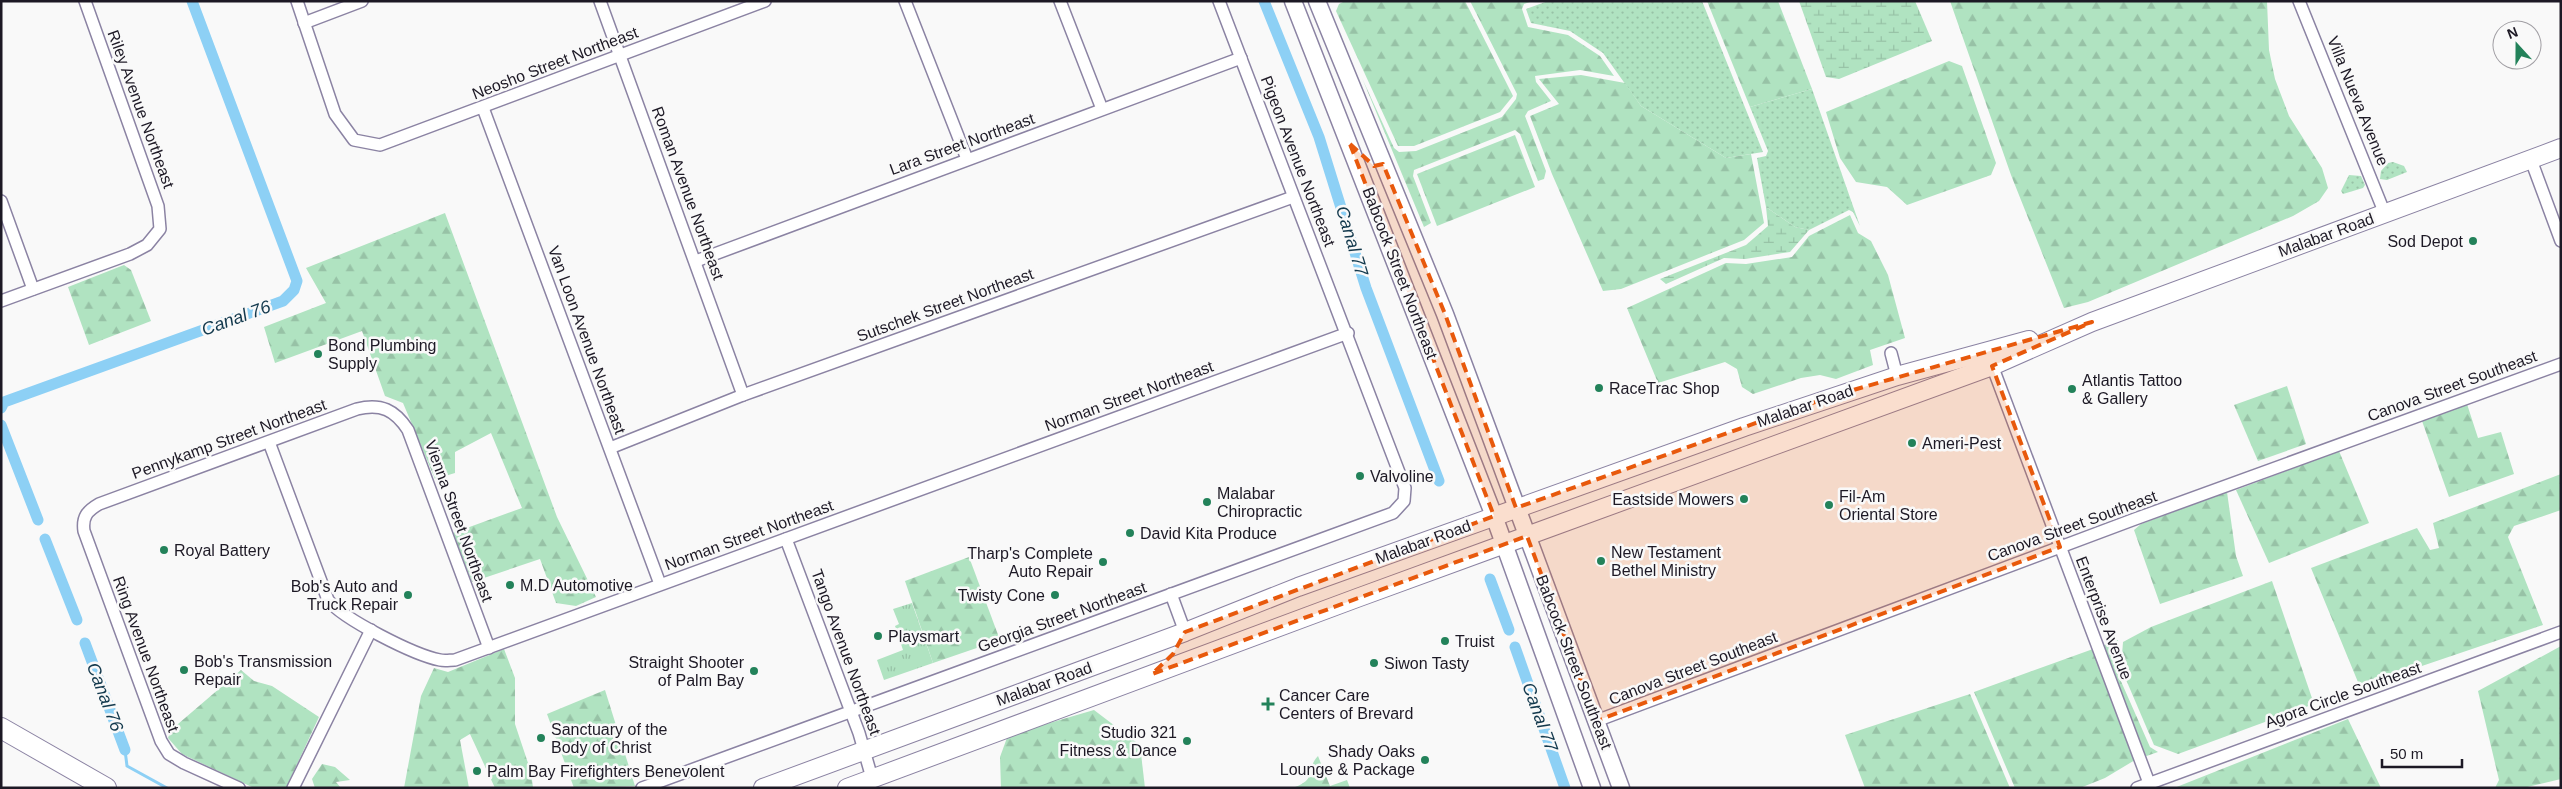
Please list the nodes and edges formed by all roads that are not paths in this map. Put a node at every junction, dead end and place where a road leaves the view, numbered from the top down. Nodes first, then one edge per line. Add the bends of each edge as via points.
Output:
1 (84, 1) edge
2 (297, 1) edge
3 (362, 1) edge
4 (600, 1) edge
5 (764, 1) edge
6 (905, 1) edge
7 (1060, 1) edge
8 (1219, 1) edge
9 (1293, 1) edge
10 (1317, 1) edge
11 (2300, 1) edge
12 (304, 23) junction
13 (620, 56) junction
14 (1241, 58) junction
15 (483, 108) junction
16 (1102, 109) junction
17 (1350, 144) junction
18 (2561, 148) edge
19 (967, 159) junction
20 (2531, 160) junction
21 (1383, 164) junction
22 (1293, 197) junction
23 (1, 201) edge
24 (2385, 214) junction
25 (2561, 241) edge
26 (696, 261) junction
27 (33, 289) junction
28 (1, 300) edge
29 (1348, 334) junction
30 (1891, 354) dead end
31 (1990, 358) junction
32 (2561, 364) edge
33 (1897, 376) junction
34 (743, 395) junction
35 (390, 410) joint
36 (1821, 427) junction
37 (269, 442) junction
38 (610, 448) junction
39 (1404, 501) joint
40 (1516, 508) junction
41 (1494, 516) junction
42 (84, 518) joint
43 (1527, 536) junction
44 (786, 539) junction
45 (1505, 544) junction
46 (2060, 547) junction
47 (660, 584) junction
48 (1171, 594) junction
49 (371, 630) junction
50 (1185, 632) junction
51 (2561, 632) edge
52 (489, 648) junction
53 (1152, 674) junction
54 (851, 711) junction
55 (1596, 721) junction
56 (1, 728) edge
57 (864, 750) junction
58 (872, 778) junction
59 (2149, 783) junction
60 (106, 788) edge
61 (239, 788) edge
62 (293, 788) edge
63 (642, 788) edge
64 (763, 788) edge
65 (847, 788) edge
66 (1592, 788) edge
67 (1621, 788) edge
68 (2137, 788) edge

1 - 27 street, Riley Avenue Northeast via 158,206 160,229 147,245 130,254
2 - 12 street
3 - 12 street
4 - 13 street, Roman Avenue Northeast
5 - 13 street, Neosho Street Northeast
6 - 19 street
7 - 16 street
8 - 14 street, Pigeon Avenue Northeast
9 - 17 main road, Babcock Street Northeast
10 - 21 main road, Babcock Street Northeast
11 - 24 street, Villa Nueva Avenue
12 - 15 street, Neosho Street Northeast via 335,114 354,140 380,145
13 - 15 street, Neosho Street Northeast
13 - 26 street, Roman Avenue Northeast
14 - 16 street, Lara Street Northeast
14 - 22 street, Pigeon Avenue Northeast
15 - 38 street, Van Loon Avenue Northeast
16 - 19 street, Lara Street Northeast
17 - 21 main road via 1374,166
17 - 41 main road, Babcock Street Northeast
18 - 20 main road, Malabar Road
19 - 26 street, Lara Street Northeast
20 - 24 main road, Malabar Road
20 - 25 street
21 - 40 main road, Babcock Street Northeast via 1445,314
22 - 29 street, Pigeon Avenue Northeast
22 - 34 street, Sutschek Street Northeast
23 - 27 street
24 - 31 main road, Malabar Road
26 - 34 street, Roman Avenue Northeast
27 - 28 street
29 - 39 street, Pigeon Avenue Northeast via 1405,488
29 - 44 street, Norman Street Northeast
30 - 33 street
31 - 33 main road, Malabar Road
31 - 36 main road, Malabar Road
31 - 46 street, Enterprise Avenue
32 - 46 street, Canova Street Southeast
33 - 36 main road via 1893,395 1833,418
33 - 40 main road, Malabar Road
34 - 38 street, Sutschek Street Northeast
35 - 37 street, Pennykamp Street Northeast via 368,406
35 - 52 street, Vienna Street Northeast via 408,430
36 - 43 main road, Malabar Road
37 - 42 street, Pennykamp Street Northeast via 99,504
37 - 49 street, Norman Street Northeast via 328,600 335,608
38 - 47 street, Van Loon Avenue Northeast
39 - 48 street, Georgia Street Northeast via 1393,513
40 - 41 main road, Malabar Road
40 - 43 main road, Babcock Street Northeast
41 - 45 main road, Babcock Street Northeast
41 - 50 main road, Malabar Road
42 - 61 street, Ring Avenue Northeast via 84,531 161,741 169,754
43 - 45 main road, Malabar Road
43 - 55 main road, Babcock Street Southeast
44 - 47 street, Norman Street Northeast
44 - 54 street, Tango Avenue Northeast
45 - 53 main road, Malabar Road
45 - 66 main road, Babcock Street Southeast
46 - 55 street, Canova Street Southeast
46 - 59 street, Enterprise Avenue
47 - 52 street, Norman Street Northeast
48 - 50 street
48 - 54 street, Georgia Street Northeast
49 - 52 street, Norman Street Northeast via 442,661 455,660
49 - 62 street
50 - 53 main road via 1173,654
50 - 57 main road, Malabar Road
51 - 59 street, Agora Circle Southeast
53 - 58 main road, Malabar Road
54 - 57 street, Tango Avenue Northeast
54 - 63 street, Georgia Street Northeast
55 - 67 main road, Babcock Street Southeast
56 - 60 highway
57 - 58 street, Tango Avenue Northeast
57 - 64 main road, Malabar Road
58 - 65 main road, Malabar Road
59 - 68 street, Agora Circle Southeast

